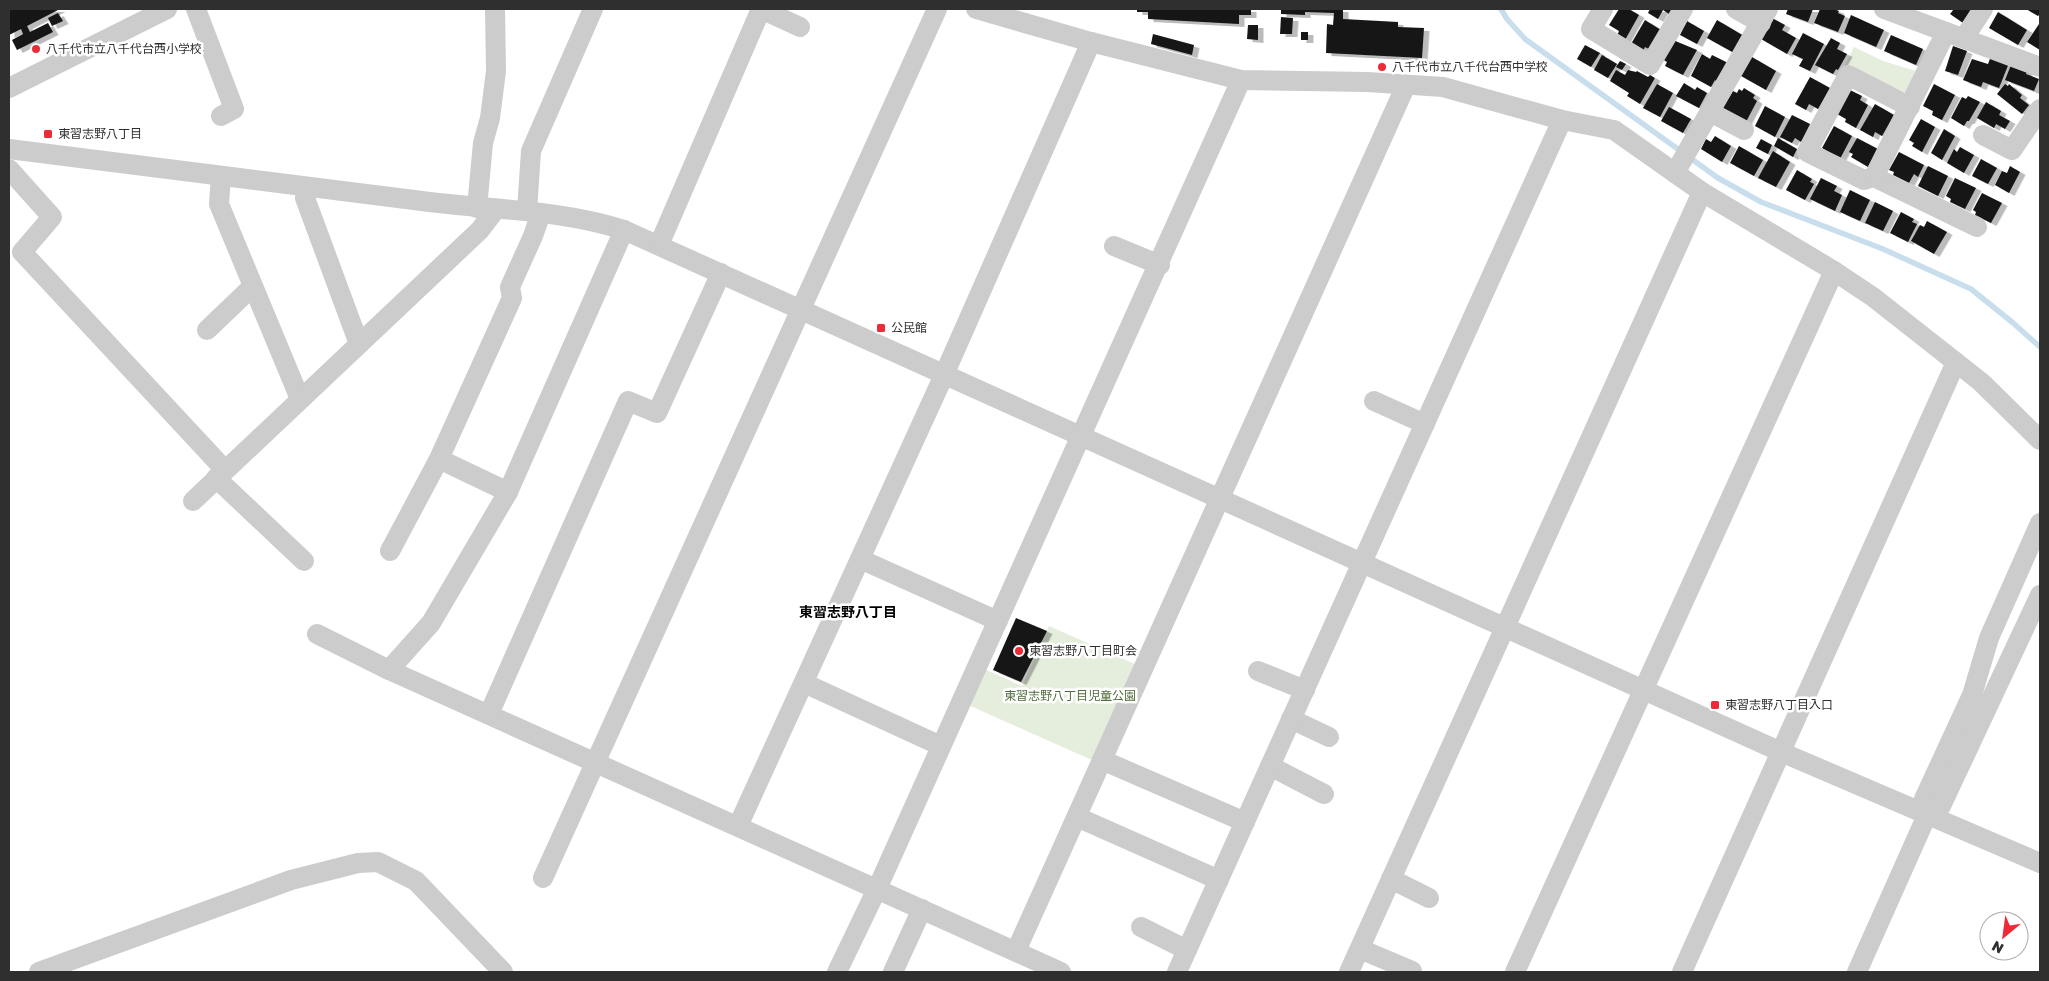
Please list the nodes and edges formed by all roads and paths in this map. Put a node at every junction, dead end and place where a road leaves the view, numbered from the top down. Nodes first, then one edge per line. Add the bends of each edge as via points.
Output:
1 (167, 9) edge
2 (196, 9) edge
3 (495, 9) edge
4 (593, 9) edge
5 (761, 9) edge
6 (937, 9) edge
7 (976, 9) edge
8 (1603, 9) edge
9 (1683, 9) edge
10 (1736, 9) edge
11 (1884, 9) edge
12 (1983, 9) edge
13 (1764, 16) edge
14 (800, 27) dead end
15 (1955, 35) junction
16 (1090, 42) junction
17 (2040, 67) edge
18 (1242, 80) junction
19 (1406, 85) junction
20 (9, 88) edge
21 (1910, 106) junction
22 (2040, 108) edge
23 (1710, 112) junction
24 (221, 116) dead end
25 (1562, 120) junction
26 (1744, 130) dead end
27 (1984, 135) dead end
28 (9, 155) edge
29 (1681, 162) junction
30 (221, 176) junction
31 (1874, 177) junction
32 (308, 187) junction
33 (1702, 192) junction
34 (486, 209) junction
35 (534, 212) junction
36 (1977, 227) dead end
37 (624, 230) junction
38 (659, 245) junction
39 (1114, 246) dead end
40 (1160, 265) junction
41 (1834, 271) junction
42 (721, 273) junction
43 (253, 286) junction
44 (800, 310) junction
45 (207, 330) dead end
46 (359, 344) junction
47 (1956, 362) junction
48 (944, 374) junction
49 (300, 399) junction
50 (1374, 401) dead end
51 (1425, 424) junction
52 (1082, 435) junction
53 (2040, 440) edge
54 (439, 459) junction
55 (220, 474) junction
56 (508, 492) junction
57 (1221, 498) junction
58 (193, 500) dead end
59 (2040, 523) edge
60 (390, 551) dead end
61 (860, 559) junction
62 (304, 561) dead end
63 (1362, 564) junction
64 (2040, 595) edge
65 (998, 622) junction
66 (1505, 627) junction
67 (317, 634) dead end
68 (390, 670) junction
69 (1258, 671) dead end
70 (804, 683) junction
71 (1642, 689) junction
72 (1304, 690) junction
73 (489, 714) junction
74 (1291, 719) junction
75 (1329, 737) dead end
76 (941, 746) junction
77 (1781, 752) junction
78 (1102, 760) junction
79 (596, 761) junction
80 (1270, 766) junction
81 (1324, 794) dead end
82 (1927, 815) junction
83 (1077, 817) junction
84 (1245, 822) junction
85 (738, 826) junction
86 (2040, 863) edge
87 (543, 878) dead end
88 (1219, 880) junction
89 (1391, 880) junction
90 (877, 889) junction
91 (1429, 898) dead end
92 (922, 909) junction
93 (1141, 927) dead end
94 (1360, 948) junction
95 (1187, 950) junction
96 (1016, 952) junction
97 (1412, 971) dead end
98 (39, 972) edge
99 (503, 972) edge
100 (837, 972) edge
101 (893, 972) edge
102 (1062, 972) edge
103 (1177, 972) edge
104 (1349, 972) edge
105 (1515, 972) edge
106 (1682, 972) edge
107 (1857, 972) edge

1 - 20 street
2 - 24 street via 234,109
3 - 34 street via 496,71 483,143
4 - 35 street via 531,150
5 - 14 street
5 - 38 street
6 - 44 street
7 - 16 street
8 - 9 street via 1591,29 1650,65
10 - 13 street
11 - 15 street
12 - 15 street
13 - 23 street
15 - 17 street
15 - 21 street
16 - 18 street
16 - 48 street
18 - 19 street
18 - 40 street
19 - 25 street via 1443,87
19 - 57 street
21 - 31 street
21 - 31 street via 1848,75 1806,152 1864,180
22 - 27 street via 2012,150
23 - 26 street
23 - 29 street
25 - 29 street via 1614,130
25 - 51 street
28 - 30 street
28 - 55 street via 52,217 22,252
29 - 33 street
30 - 32 street
30 - 43 street via 219,204
31 - 36 street
32 - 34 street
32 - 46 street via 305,198
33 - 41 street
33 - 66 street
34 - 35 street
34 - 46 street via 480,230
35 - 37 street via 596,221
35 - 54 street via 533,236 510,287 512,298
37 - 38 street
37 - 56 street
38 - 42 street
39 - 40 street
40 - 52 street
41 - 47 street
41 - 71 street
42 - 44 street
42 - 73 street via 657,413 628,401
43 - 45 street
43 - 49 street
44 - 48 street
44 - 79 street
46 - 49 street
47 - 53 street
47 - 77 street
48 - 52 street
48 - 61 street
49 - 55 street
50 - 51 street
51 - 63 street
52 - 57 street
52 - 65 street
54 - 56 street
54 - 60 street
55 - 58 street
55 - 62 street
56 - 68 street via 431,623
57 - 63 street
57 - 78 street
59 - 82 street via 1989,638 1972,695 1924,799
61 - 65 street
61 - 70 street
63 - 66 street
63 - 72 street
64 - 82 street via 1941,806
65 - 76 street
66 - 71 street
66 - 89 street
67 - 68 street
68 - 73 street
69 - 72 street
70 - 76 street
70 - 85 street
71 - 77 street
71 - 105 street
72 - 74 street
73 - 79 street
74 - 75 street
74 - 80 street
76 - 90 street
77 - 82 street
77 - 106 street
78 - 83 street
78 - 84 street
79 - 85 street
79 - 87 street
80 - 81 street
80 - 84 street
82 - 86 street
82 - 107 street
83 - 88 street
83 - 96 street
84 - 88 street
85 - 90 street
88 - 95 street
89 - 91 street
89 - 94 street
90 - 92 street
90 - 100 street
92 - 96 street
92 - 101 street
93 - 95 street
94 - 97 street
94 - 104 street
95 - 103 street
96 - 102 street
98 - 99 street via 291,880 358,863 378,862 416,881

